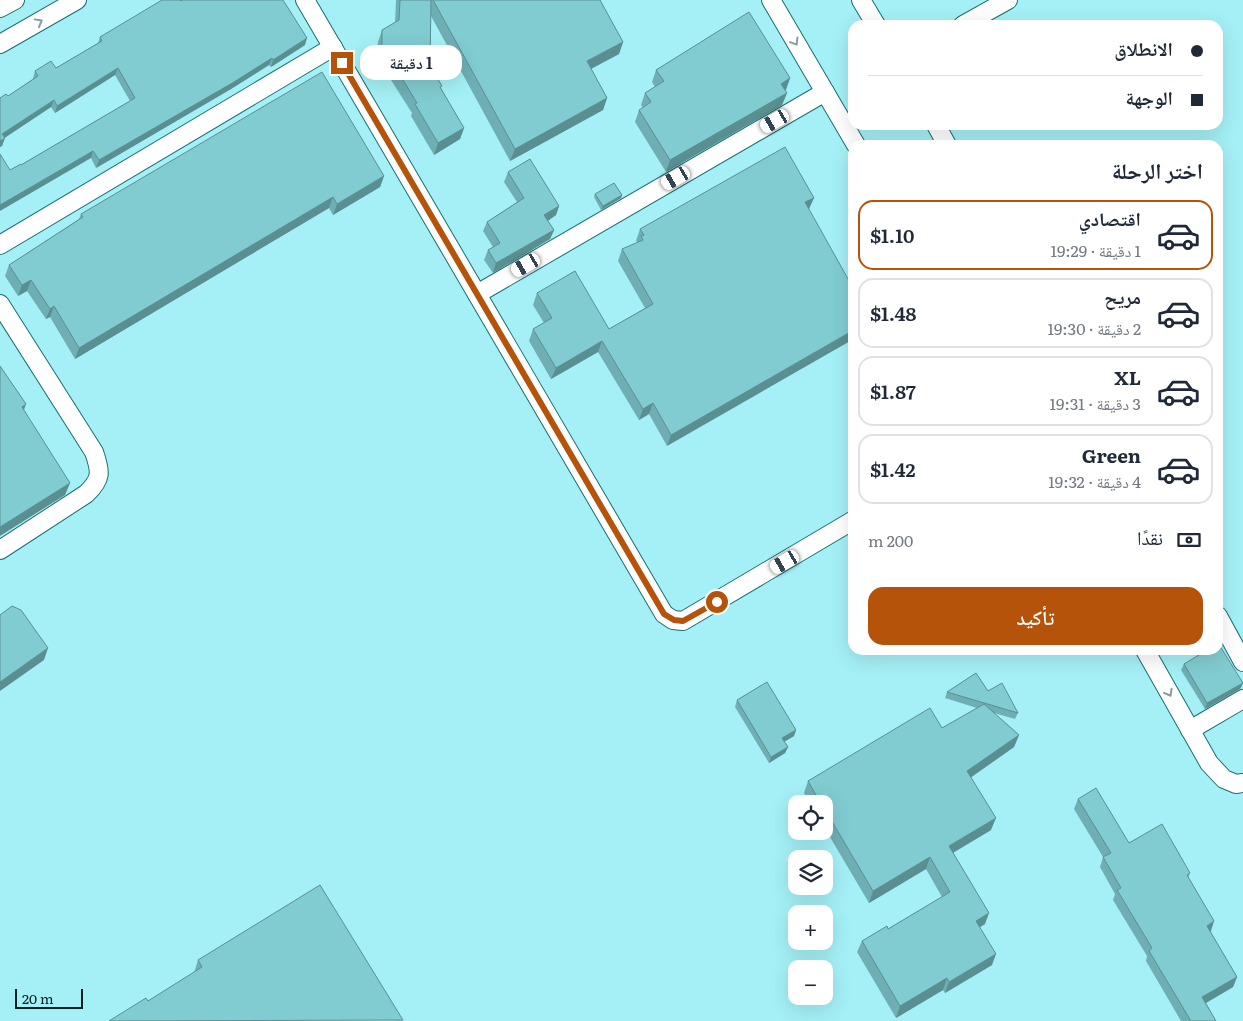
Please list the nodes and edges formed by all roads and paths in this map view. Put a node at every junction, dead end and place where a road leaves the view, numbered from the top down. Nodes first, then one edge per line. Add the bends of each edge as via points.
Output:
1 (15, 0) edge
2 (77, 0) edge
3 (305, 0) edge
4 (771, 0) edge
5 (861, 0) edge
6 (1008, 0) edge
7 (0, 8) edge
8 (873, 20) edge
9 (972, 20) edge
10 (0, 44) edge
11 (333, 47) junction
12 (825, 92) junction
13 (853, 140) edge
14 (0, 245) edge
15 (477, 294) junction
16 (0, 304) edge
17 (848, 524) edge
18 (0, 550) edge
19 (1223, 625) edge
20 (1148, 655) edge
21 (1243, 662) edge
22 (1243, 699) edge
23 (1190, 730) junction
24 (1243, 783) edge

1 - 7 street
10 -> 2 street
3 - 11 street
4 -> 12 street
5 - 8 street
6 - 9 street
11 - 14 street
11 - 15 street
12 - 13 street
12 - 15 street
15 - 17 street via 664,614 683,621
16 - 18 street via 94,452 100,470 96,484 86,494
19 - 21 street
20 -> 23 street
22 - 23 street
23 - 24 street via 1209,762 1224,779

